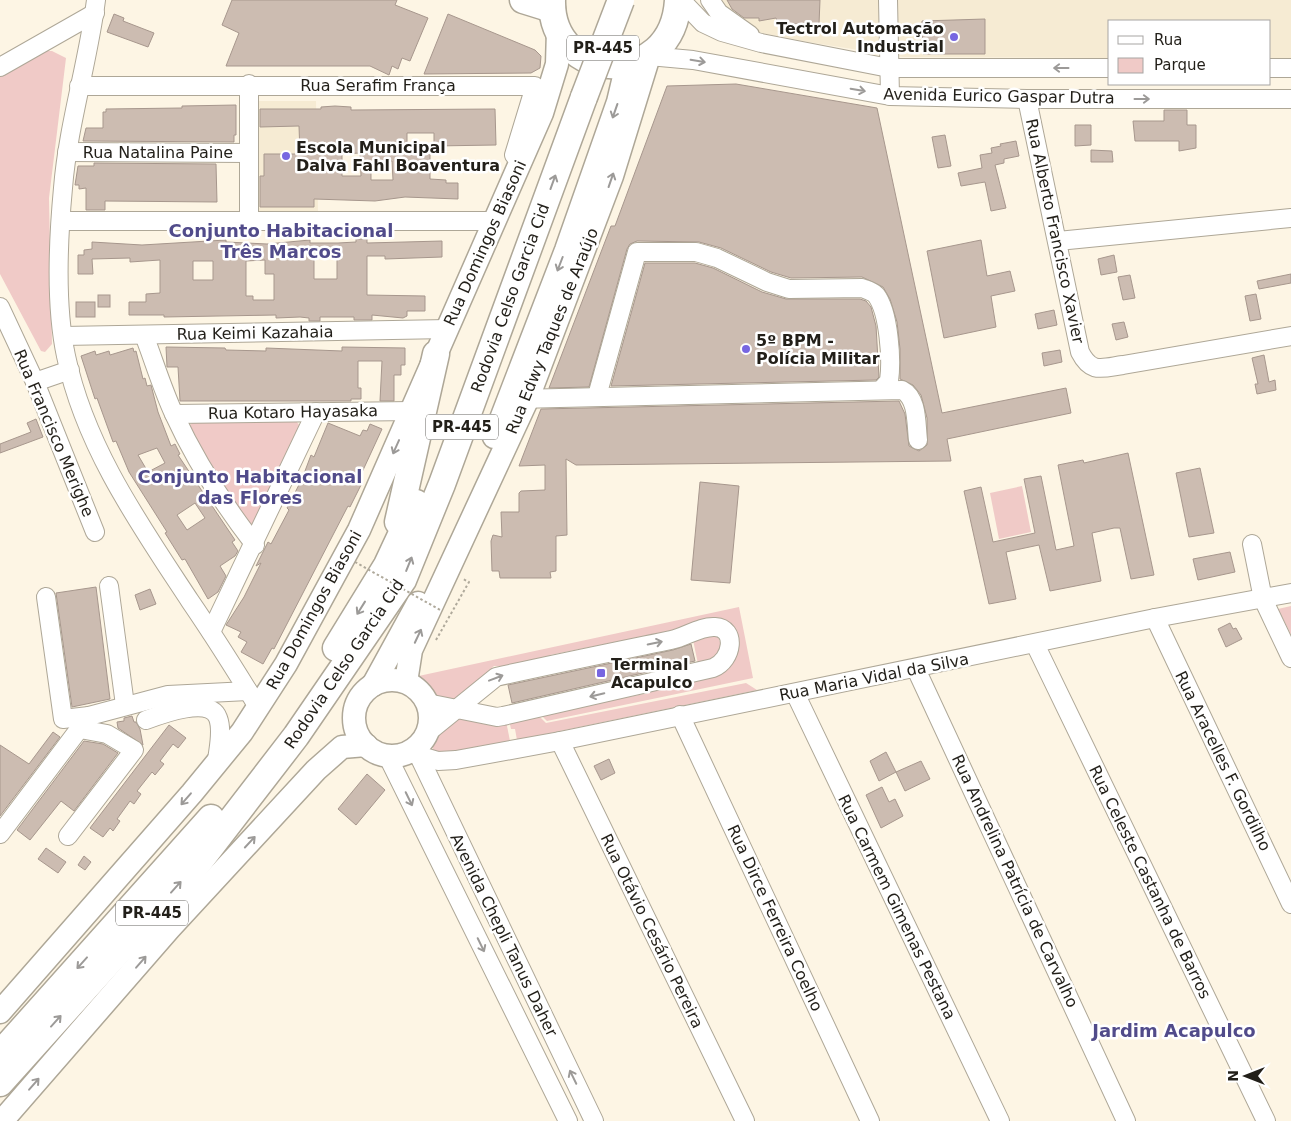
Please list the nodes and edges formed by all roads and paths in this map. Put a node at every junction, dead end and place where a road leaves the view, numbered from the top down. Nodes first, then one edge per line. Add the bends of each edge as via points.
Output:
1 (523, 0) edge
2 (603, 0) edge
3 (621, 0) edge
4 (679, 0) edge
5 (710, 0) edge
6 (888, 0) edge
7 (96, 7) edge
8 (554, 13) edge
9 (761, 43) junction
10 (638, 60) junction
11 (0, 67) edge
12 (889, 68) junction
13 (1108, 68) edge
14 (1271, 68) edge
15 (1291, 68) edge
16 (249, 84) junction
17 (79, 86) junction
18 (576, 93) junction
19 (890, 96) junction
20 (1028, 99) junction
21 (1291, 99) edge
22 (67, 152) junction
23 (249, 153) junction
24 (1291, 218) edge
25 (61, 221) junction
26 (495, 221) junction
27 (249, 223) junction
28 (1058, 241) junction
29 (0, 307) edge
30 (448, 329) junction
31 (144, 335) junction
32 (63, 336) junction
33 (1291, 336) edge
34 (436, 354) junction
35 (70, 370) junction
36 (34, 382) junction
37 (881, 390) junction
38 (597, 396) junction
39 (518, 399) junction
40 (412, 411) junction
41 (316, 412) junction
42 (174, 414) junction
43 (918, 440) dead end
44 (95, 532) dead end
45 (1252, 544) dead end
46 (255, 545) junction
47 (355, 562) dead end
48 (387, 565) junction
49 (109, 586) dead end
50 (1291, 593) edge
51 (46, 597) dead end
52 (1263, 599) junction
53 (442, 610) dead end
54 (1155, 618) junction
55 (211, 632) junction
56 (1035, 644) junction
57 (1291, 658) edge
58 (916, 669) junction
59 (406, 682) junction
60 (373, 685) junction
61 (795, 692) junction
62 (253, 699) junction
63 (426, 703) junction
64 (125, 705) junction
65 (459, 708) junction
66 (680, 716) junction
67 (146, 720) dead end
68 (84, 723) junction
69 (560, 742) junction
70 (366, 745) junction
71 (420, 745) junction
72 (387, 755) junction
73 (456, 760) junction
74 (217, 761) junction
75 (432, 786) junction
76 (0, 834) edge
77 (68, 836) dead end
78 (1290, 896) edge
79 (0, 1012) edge
80 (0, 1054) edge
81 (0, 1083) edge
82 (2, 1121) edge
83 (568, 1121) edge
84 (594, 1121) edge
85 (745, 1121) edge
86 (870, 1121) edge
87 (1000, 1121) edge
88 (1126, 1121) edge
89 (1266, 1121) edge

1 - 8 highway
2 - 18 highway, Rodovia Celso Garcia Cid / PR-445
3 - 18 highway, Rodovia Celso Garcia Cid / PR-445, bridge
4 - 9 street, Avenida Eurico Gaspar Dutra via 703,23
4 - 10 highway via 672,30 662,44
5 - 9 street via 719,13
6 - 12 street
7 - 11 street
7 - 17 street
8 - 10 highway via 566,43 577,54 606,65
8 - 26 main road, Rua Domingos Biasoni via 557,64 542,113
9 - 12 street, Avenida Eurico Gaspar Dutra
10 -> 19 street, Avenida Eurico Gaspar Dutra via 693,60
10 - 39 main road, Rua Edwy Taques de Araújo via 615,112 566,250
13 -> 12 street, Avenida Eurico Gaspar Dutra
12 - 19 street
14 - 15 street
16 - 17 street, Rua Serafim França
16 - 23 street
16 - 26 street, Rua Serafim França via 535,86
17 - 22 street
18 - 48 highway, Rodovia Celso Garcia Cid / PR-445 via 423,487
81 -> 18 highway, Rodovia Celso Garcia Cid / PR-445 via 199,862 296,736 403,580 442,484
19 - 20 street, Avenida Eurico Gaspar Dutra
20 -> 21 street, Avenida Eurico Gaspar Dutra
20 - 28 street, Rua Alberto Francisco Xavier
22 - 23 street, Rua Natalina Paine
22 - 25 street
23 - 27 street
24 - 28 street
25 - 27 street
25 - 32 street
26 - 27 street
26 - 30 main road, Rua Domingos Biasoni
28 - 33 street, Rua Alberto Francisco Xavier via 1080,352 1088,365 1096,368
29 - 36 street, Rua Francisco Merighe
30 - 31 street, Rua Keimi Kazahaia
30 - 34 main road, Rua Domingos Biasoni
31 - 32 street, Rua Keimi Kazahaia
31 - 42 street
32 - 35 street
34 - 40 main road, Rua Domingos Biasoni
34 - 48 highway
35 - 36 street
35 - 55 street via 85,417 112,476 144,532
36 - 44 street, Rua Francisco Merighe
37 - 38 street
37 - 38 street via 889,381 889,346 879,302 871,291 862,288 789,289 696,252 637,252
37 - 43 street via 902,390 911,397
38 - 39 street
59 -> 39 main road, Rua Edwy Taques de Araújo via 411,650
39 - 60 main road, Rua Edwy Taques de Araújo via 427,587
40 - 41 street, Rua Kotaro Hayasaka
40 -> 62 main road, Rua Domingos Biasoni via 359,530 286,664
41 - 42 street, Rua Kotaro Hayasaka
41 - 46 street
42 - 46 street via 213,484
45 - 52 street
46 - 55 street
47 - 53 path, bridge
48 -> 80 highway, Rodovia Celso Garcia Cid / PR-445 via 284,727 201,830
49 - 64 street
50 - 52 street, Rua Maria Vidal da Silva
51 - 68 street via 63,719
52 - 54 street, Rua Maria Vidal da Silva
52 - 57 street
54 - 56 street, Rua Maria Vidal da Silva
54 - 78 street, Rua Aracelles F. Gordilho
55 - 62 street
56 - 58 street, Rua Maria Vidal da Silva
56 - 89 street, Rua Celeste Castanha de Barros
58 - 61 street, Rua Maria Vidal da Silva
58 - 88 street, Rua Andrelina Patrícia de Carvalho
59 - 60 main road via 384,681
59 - 63 main road via 416,688
60 - 70 main road via 364,692 355,712 357,730
61 - 66 street, Rua Maria Vidal da Silva
61 - 87 street, Rua Carmem Gimenas Pestana
62 - 64 street via 168,694
62 - 74 main road, Rua Domingos Biasoni via 242,732
63 - 65 street
63 - 71 main road via 430,721
64 - 68 street
65 -> 65 street via 496,677 676,638 712,627 722,629 729,638 728,654 720,665 713,668 497,717
65 - 71 street
66 - 69 street, Rua Maria Vidal da Silva
66 - 86 street, Rua Dirce Ferreira Coelho
67 - 74 street via 187,708 212,710 220,726
68 - 76 street
68 - 77 street via 134,750
69 - 73 street, Rua Maria Vidal da Silva
69 - 85 street, Rua Otávio Cesário Pereira
70 - 72 main road
82 -> 70 main road via 169,930 316,770 342,748
71 - 72 main road via 399,755
71 - 73 street, Rua Maria Vidal da Silva via 438,761
71 - 75 street, Avenida Chepli Tanus Daher
72 -> 83 street, Avenida Chepli Tanus Daher
73 - 75 street
74 -> 79 main road, Rua Domingos Biasoni
84 -> 75 street, Avenida Chepli Tanus Daher

